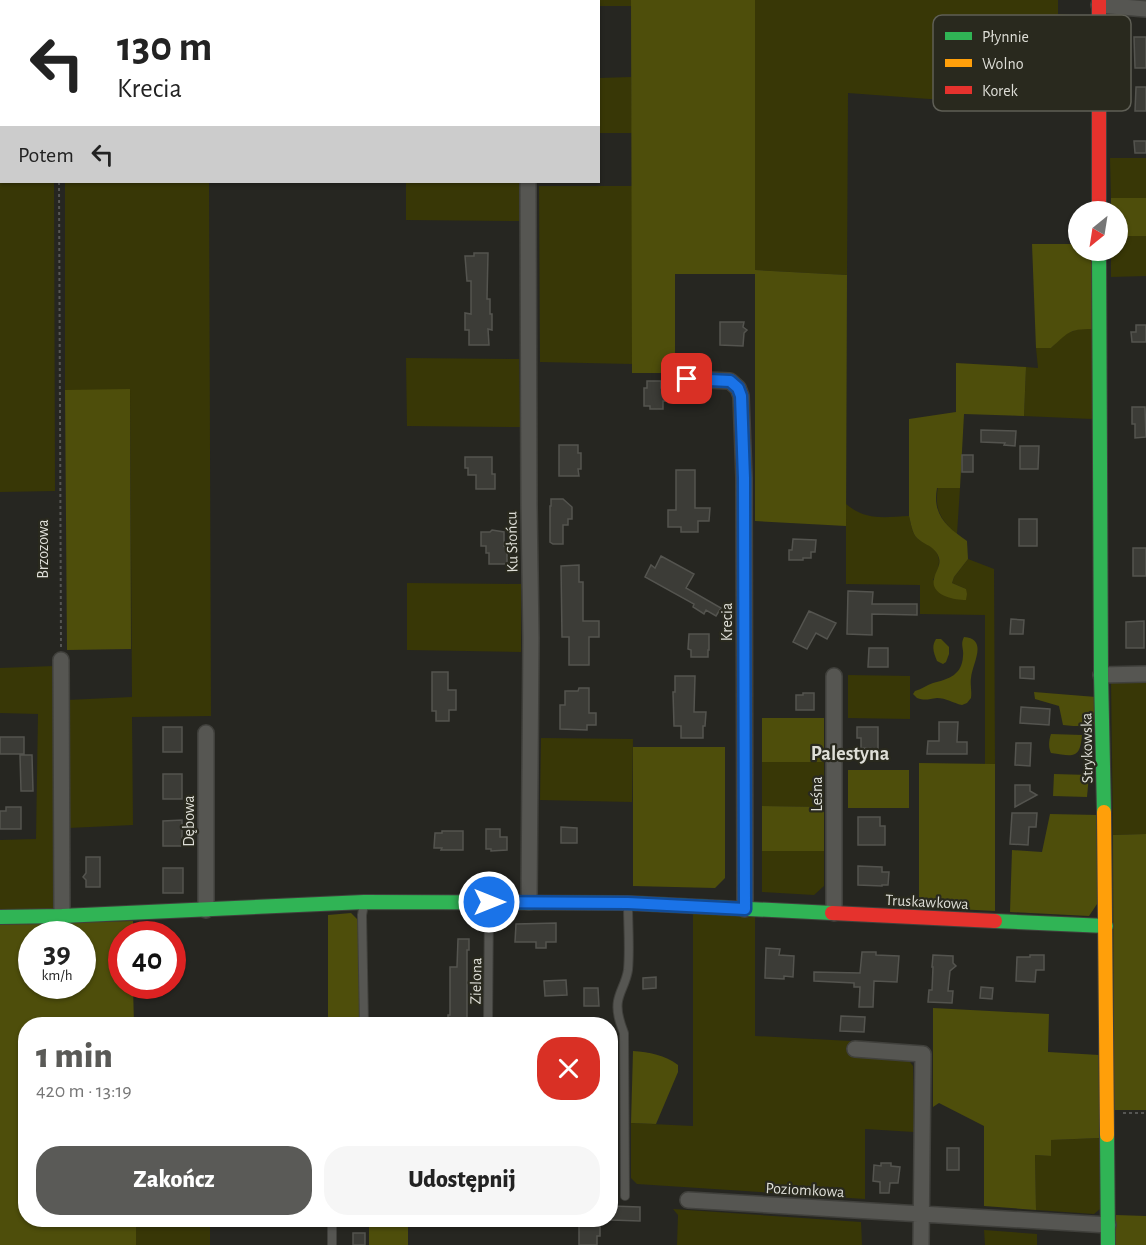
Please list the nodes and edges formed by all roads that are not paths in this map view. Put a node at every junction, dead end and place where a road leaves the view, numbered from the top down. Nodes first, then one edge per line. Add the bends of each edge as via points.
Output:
1 (1099, 2) edge
2 (1146, 9) edge
3 (1099, 111) edge
4 (528, 183) edge
5 (1099, 201) edge
6 (1100, 261) edge
7 (687, 379) dead end
8 (61, 660) road end
9 (1146, 674) edge
10 (1101, 675) junction
11 (834, 676) dead end
12 (206, 733) dead end
13 (364, 902) junction
14 (489, 902) junction
15 (529, 902) junction
16 (628, 903) junction
17 (745, 909) junction
18 (206, 910) junction
19 (834, 913) junction
20 (62, 916) junction
21 (0, 917) edge
22 (1106, 926) junction
23 (364, 1017) edge
24 (488, 1017) edge
25 (855, 1049) dead end
26 (625, 1196) dead end
27 (688, 1200) dead end
28 (920, 1213) junction
29 (1108, 1225) junction
30 (332, 1227) edge
31 (332, 1245) edge
32 (921, 1245) edge
33 (1108, 1245) edge

1 - 2 street
3 - 5 street
4 - 15 street, Ku Słońcu
6 - 10 street, Strykowska
7 - 17 street, Krecia via 730,381 741,396
8 - 20 street
9 - 10 street
10 - 22 street, Strykowska
11 - 19 street, Leśna
12 - 18 street, Dębowa
13 - 14 street, Truskawkowa
13 - 18 street, Truskawkowa
13 - 23 lane
14 - 15 street, Truskawkowa
14 - 24 lane, Zielona
15 - 16 street, Truskawkowa
16 - 17 street, Truskawkowa
16 - 26 lane via 628,968 618,1001 624,1033
17 - 19 street, Truskawkowa
18 - 20 street, Truskawkowa
19 - 22 street, Truskawkowa
20 - 21 street, Truskawkowa
22 - 29 street, Strykowska
25 - 28 street via 923,1054
27 - 28 street, Poziomkowa
28 - 29 street, Poziomkowa
28 - 32 street
29 - 33 street, Strykowska
30 - 31 lane

